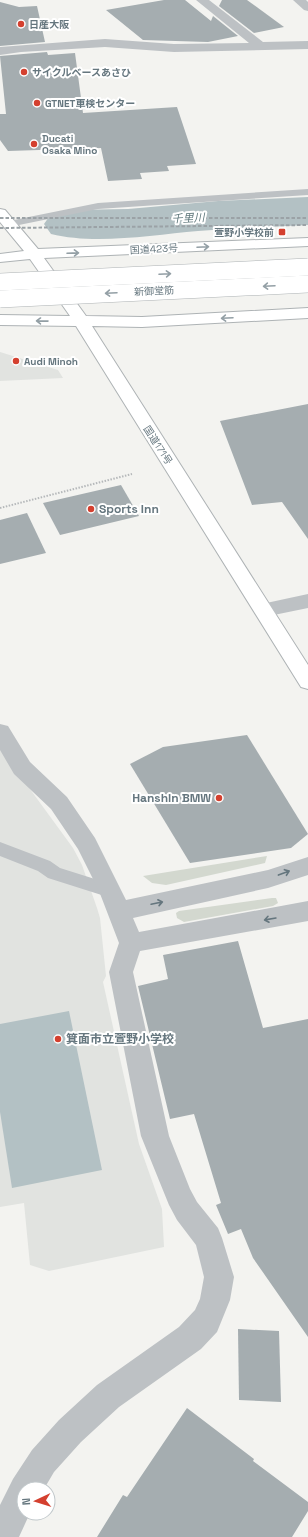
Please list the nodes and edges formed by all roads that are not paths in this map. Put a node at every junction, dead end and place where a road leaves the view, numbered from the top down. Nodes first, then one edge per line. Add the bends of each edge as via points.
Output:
1 (202, 0) edge
2 (308, 45) edge
3 (260, 46) junction
4 (0, 51) edge
5 (308, 192) edge
6 (4, 219) edge
7 (308, 242) edge
8 (34, 254) junction
9 (0, 258) edge
10 (308, 267) edge
11 (0, 282) edge
12 (308, 284) edge
13 (0, 299) edge
14 (308, 313) edge
15 (0, 320) edge
16 (81, 321) junction
17 (308, 601) edge
18 (264, 610) junction
19 (308, 682) edge
20 (0, 732) edge
21 (0, 849) edge
22 (308, 866) edge
23 (115, 901) junction
24 (308, 911) edge
25 (131, 943) junction
26 (30, 1481) edge
27 (16, 1507) edge
28 (2, 1537) edge

1 - 3 street
2 - 3 street
3 - 4 street via 174,48 105,43
5 - 6 lane via 98,206
6 - 8 highway, 国道171号
8 -> 7 highway, 国道423号
8 - 9 highway, 国道423号
8 - 16 highway, 国道171号
11 -> 10 highway, 新御堂筋, bridge
12 -> 13 highway, 新御堂筋, bridge
14 -> 16 highway via 142,322
16 -> 15 highway
16 - 18 highway, 国道171号
17 - 18 street
18 - 19 highway, 国道171号
20 - 23 street via 22,768 59,803 87,844
21 - 23 lane via 44,866
23 -> 22 street via 268,879
23 - 25 street
24 -> 25 street
25 - 26 street via 121,972 155,1136 179,1196 208,1238 219,1277 215,1300 206,1321 190,1338 108,1396 70,1431 43,1461
27 - 28 street

